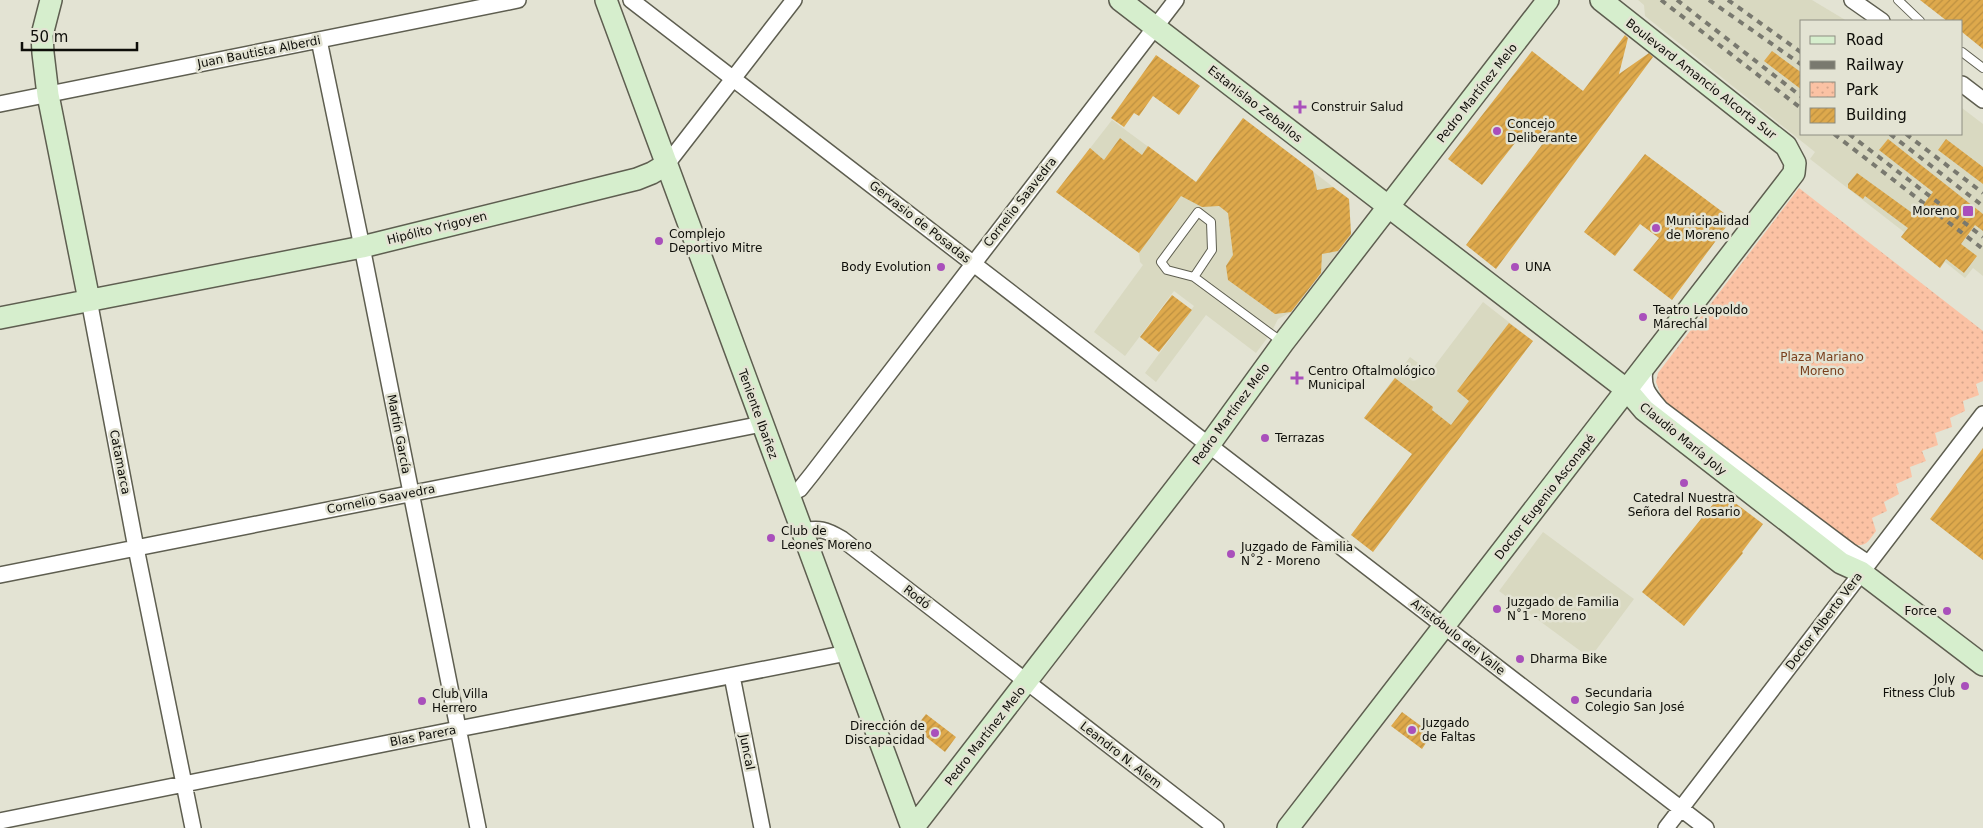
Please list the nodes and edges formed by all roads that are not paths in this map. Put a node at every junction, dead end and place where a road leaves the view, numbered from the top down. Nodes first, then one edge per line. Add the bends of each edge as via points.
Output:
1 (51, 0) edge
2 (518, 0) edge
3 (606, 0) edge
4 (631, 0) edge
5 (794, 0) edge
6 (1120, 0) edge
7 (1176, 0) edge
8 (1548, 0) edge
9 (1601, 0) edge
10 (1852, 0) edge
11 (1898, 0) edge
12 (1881, 20) edge
13 (1919, 20) edge
14 (1155, 27) junction
15 (318, 40) junction
16 (1963, 53) edge
17 (1983, 68) edge
18 (733, 79) junction
19 (1963, 85) edge
20 (48, 95) junction
21 (1983, 100) edge
22 (0, 104) edge
23 (1795, 163) joint
24 (667, 164) junction
25 (1389, 207) junction
26 (362, 247) junction
27 (973, 263) junction
28 (1194, 277) junction
29 (89, 300) junction
30 (0, 318) edge
31 (1283, 343) junction
32 (1645, 368) junction
33 (1627, 390) junction
34 (1983, 414) edge
35 (762, 424) junction
36 (1209, 445) junction
37 (410, 494) junction
38 (788, 495) junction
39 (801, 531) junction
40 (136, 548) junction
41 (1865, 567) junction
42 (0, 575) edge
43 (1444, 626) junction
44 (847, 653) junction
45 (1983, 665) edge
46 (732, 676) junction
47 (1027, 682) junction
48 (458, 729) junction
49 (184, 784) junction
50 (1681, 809) junction
51 (0, 821) edge
52 (193, 828) edge
53 (478, 828) edge
54 (762, 828) edge
55 (912, 828) edge
56 (1216, 828) edge
57 (1288, 828) edge
58 (1666, 828) edge
59 (1706, 828) edge

1 - 20 street, Catamarca via 42,35
2 - 15 street, Juan Bautista Alberdi
3 - 24 street, Teniente Ibañez
4 - 18 street, Gervasio de Posadas
5 - 18 street, Hipólito Yrigoyen
6 - 14 street, Estanislao Zeballos
7 - 14 street, Cornelio Saavedra
8 - 25 street, Pedro Martínez Melo
9 - 23 street, Boulevard Amancio Alcorta Sur via 1786,146
10 - 12 street
11 - 13 lane
14 - 25 street, Estanislao Zeballos
14 - 27 street, Cornelio Saavedra
15 - 20 street, Juan Bautista Alberdi
15 - 26 street, Martín García
16 - 17 lane
18 - 24 street, Hipólito Yrigoyen
18 - 27 street, Gervasio de Posadas
19 - 21 street
20 - 22 street, Juan Bautista Alberdi
20 - 29 street, Catamarca
23 - 32 street, Doctor Eugenio Asconapé via 1789,180
24 - 26 street, Hipólito Yrigoyen via 637,179
24 - 35 street, Teniente Ibañez
25 - 31 street, Pedro Martínez Melo
25 - 33 street, Claudio María Joly
26 - 29 street, Hipólito Yrigoyen
26 - 37 street, Martín García
27 - 36 street, Gervasio de Posadas
27 - 38 street, Cornelio Saavedra via 806,482
28 - 28 lane via 1212,250 1210,222 1198,212 1161,262 1167,270
28 - 31 lane
29 - 30 street, Hipólito Yrigoyen
29 - 40 street, Catamarca
31 - 36 street, Pedro Martínez Melo
32 - 33 street, Doctor Eugenio Asconapé
32 - 41 street, Claudio María Joly via 1643,380 1648,393 1661,409 1850,552
33 - 41 street, Claudio María Joly via 1644,410 1840,563
33 - 43 street, Doctor Eugenio Asconapé
34 - 41 street, Doctor Alberto Vera
35 - 37 street, Cornelio Saavedra
35 - 38 street, Teniente Ibañez
36 - 43 street, Aristóbulo del Valle
36 - 47 street, Pedro Martínez Melo
37 - 40 street, Cornelio Saavedra
37 - 48 street, Martín García
38 - 39 street, Teniente Ibañez
39 - 44 street, Teniente Ibañez
39 - 47 street, Rodó via 819,528 842,539
40 - 42 street, Cornelio Saavedra
40 - 49 street, Catamarca
41 - 45 street, Claudio María Joly
41 - 50 street, Doctor Alberto Vera
43 - 50 street, Aristóbulo del Valle
43 - 57 street, Doctor Eugenio Asconapé
44 - 46 street, Blas Parera
44 - 55 street, Teniente Ibañez
46 - 48 street, Blas Parera
46 - 54 street, Juncal
47 - 55 street, Pedro Martínez Melo
47 - 56 street, Leandro N. Alem
48 - 49 street, Blas Parera
48 - 53 street, Martín García
49 - 51 street, Blas Parera
49 - 52 street, Catamarca
50 - 58 street, Doctor Alberto Vera
50 - 59 street, Aristóbulo del Valle

